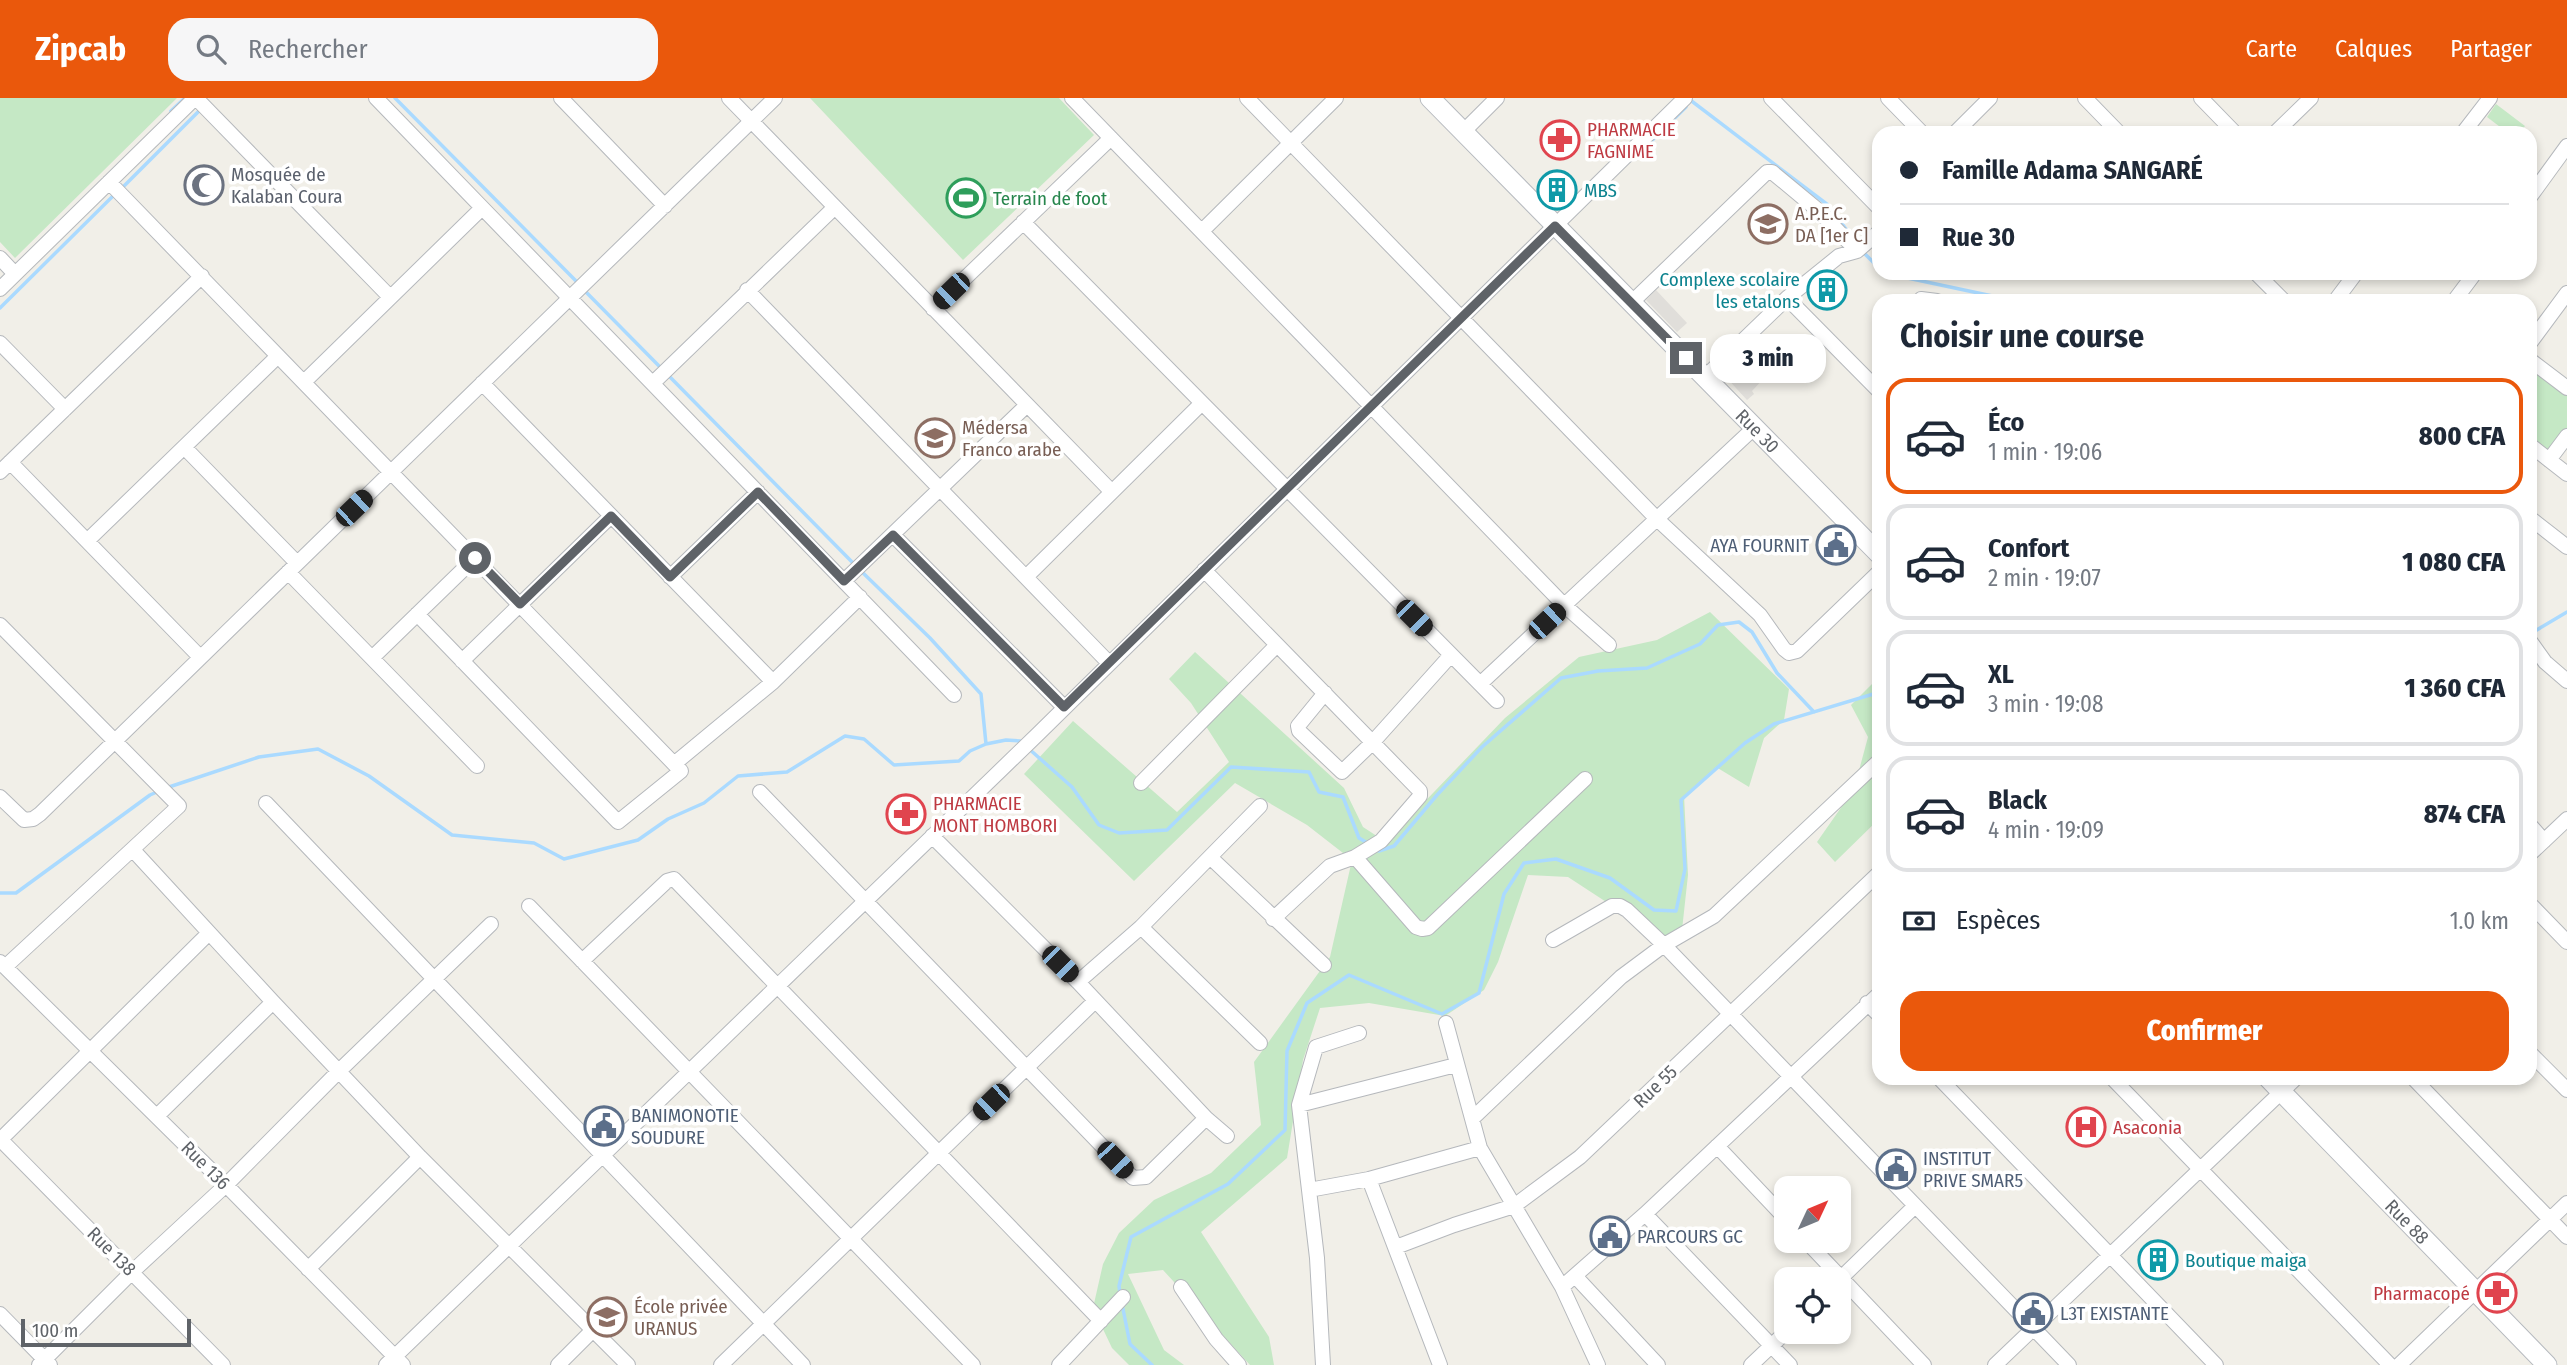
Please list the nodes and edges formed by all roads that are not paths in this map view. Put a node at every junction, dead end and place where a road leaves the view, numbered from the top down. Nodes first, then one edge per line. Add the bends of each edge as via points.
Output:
1 (196, 98) edge
2 (376, 98) edge
3 (561, 98) edge
4 (729, 98) edge
5 (775, 98) edge
6 (1072, 98) edge
7 (1247, 98) edge
8 (1336, 98) edge
9 (1430, 98) edge
10 (1497, 98) edge
11 (1685, 98) edge
12 (1770, 98) edge
13 (1888, 98) edge
14 (1990, 98) edge
15 (2085, 98) edge
16 (2201, 98) edge
17 (2311, 98) edge
18 (2490, 98) edge
19 (752, 122) junction
20 (1966, 122) junction
21 (1915, 126) edge
22 (1962, 126) edge
23 (1970, 126) edge
24 (2112, 126) edge
25 (2226, 126) edge
26 (2282, 126) edge
27 (2468, 126) edge
28 (1463, 132) junction
29 (1111, 138) junction
30 (1291, 143) junction
31 (2567, 146) edge
32 (109, 182) junction
33 (2537, 187) edge
34 (1872, 201) edge
35 (665, 206) junction
36 (835, 207) junction
37 (482, 208) junction
38 (1023, 222) junction
39 (1555, 226) junction
40 (1202, 231) junction
41 (1872, 238) edge
42 (1857, 251) junction
43 (0, 258) edge
44 (15, 274) junction
45 (202, 276) junction
46 (2263, 280) edge
47 (0, 289) edge
48 (747, 290) junction
49 (2567, 293) edge
50 (2277, 294) edge
51 (390, 297) junction
52 (570, 298) junction
53 (1787, 298) junction
54 (1631, 303) junction
55 (933, 309) junction
56 (1461, 318) junction
57 (2537, 334) edge
58 (0, 343) edge
59 (278, 356) junction
60 (2537, 365) edge
61 (1705, 377) junction
62 (304, 382) junction
63 (482, 383) junction
64 (653, 383) junction
65 (1872, 384) edge
66 (2567, 388) edge
67 (1202, 403) junction
68 (1027, 405) junction
69 (1371, 406) junction
70 (65, 409) junction
71 (1754, 428) junction
72 (2567, 436) edge
73 (184, 447) junction
74 (2537, 451) edge
75 (2549, 460) junction
76 (5, 467) edge
77 (391, 472) junction
78 (2567, 474) edge
79 (939, 488) junction
80 (1287, 489) junction
81 (758, 492) junction
82 (1112, 492) junction
83 (611, 516) junction
84 (1657, 519) junction
85 (2537, 523) edge
86 (893, 535) junction
87 (87, 541) junction
88 (1872, 547) edge
89 (2567, 547) edge
90 (475, 558) junction
91 (293, 567) junction
92 (1204, 570) junction
93 (670, 577) junction
94 (1026, 577) junction
95 (1872, 579) edge
96 (844, 581) junction
97 (860, 597) junction
98 (520, 604) junction
99 (1564, 605) junction
100 (417, 614) junction
101 (0, 625) edge
102 (1278, 645) junction
103 (1609, 645) dead end
104 (2537, 650) edge
105 (1451, 655) junction
106 (200, 657) junction
107 (372, 658) junction
108 (462, 661) junction
109 (1109, 663) junction
110 (2567, 681) edge
111 (773, 682) junction
112 (1480, 684) junction
113 (1325, 692) junction
114 (954, 695) dead end
115 (1497, 701) dead end
116 (1064, 707) junction
117 (115, 742) junction
118 (1372, 743) junction
119 (674, 764) junction
120 (477, 766) dead end
121 (1872, 768) edge
122 (1585, 779) dead end
123 (1142, 783) dead end
124 (760, 792) dead end
125 (0, 797) edge
126 (266, 803) dead end
127 (1260, 806) dead end
128 (2567, 819) edge
129 (2537, 833) edge
130 (932, 836) junction
131 (2544, 841) junction
132 (2537, 848) edge
133 (133, 850) junction
134 (1211, 858) junction
135 (1355, 858) junction
136 (1872, 880) edge
137 (864, 902) junction
138 (529, 906) dead end
139 (2537, 911) edge
140 (1273, 919) junction
141 (491, 924) dead end
142 (1140, 927) junction
143 (209, 933) junction
144 (1553, 940) dead end
145 (2567, 942) edge
146 (1664, 945) junction
147 (582, 961) junction
148 (3, 964) edge
149 (1324, 965) dead end
150 (432, 980) junction
151 (1078, 982) junction
152 (778, 985) junction
153 (1872, 999) edge
154 (1095, 1001) junction
155 (273, 1002) junction
156 (1867, 1003) junction
157 (1872, 1008) edge
158 (1730, 1014) junction
159 (1446, 1023) dead end
160 (1359, 1033) dead end
161 (1260, 1043) dead end
162 (91, 1051) junction
163 (2537, 1060) edge
164 (1456, 1065) junction
165 (1026, 1068) junction
166 (339, 1071) junction
167 (689, 1072) junction
168 (1790, 1076) junction
169 (1946, 1085) edge
170 (2119, 1085) edge
171 (2274, 1085) edge
172 (2420, 1085) edge
173 (2567, 1090) edge
174 (1299, 1105) junction
175 (157, 1116) junction
176 (1206, 1118) junction
177 (1473, 1118) junction
178 (1227, 1136) dead end
179 (0, 1139) edge
180 (1717, 1146) junction
181 (1480, 1147) junction
182 (939, 1153) junction
183 (602, 1156) junction
184 (420, 1157) junction
185 (2200, 1169) junction
186 (1369, 1179) junction
187 (226, 1185) junction
188 (1309, 1190) junction
189 (2567, 1203) edge
190 (1514, 1206) junction
191 (1774, 1206) edge
192 (1915, 1206) junction
193 (1645, 1214) junction
194 (2550, 1220) junction
195 (2567, 1237) edge
196 (851, 1238) junction
197 (509, 1245) junction
198 (1396, 1247) junction
199 (1817, 1253) edge
200 (2110, 1255) junction
201 (1829, 1267) edge
202 (1851, 1268) edge
203 (308, 1269) junction
204 (132, 1272) junction
205 (1576, 1277) junction
206 (1181, 1287) dead end
207 (1562, 1287) junction
208 (1851, 1290) edge
209 (2476, 1291) junction
210 (1123, 1297) dead end
211 (0, 1314) edge
212 (1101, 1321) junction
213 (764, 1323) junction
214 (2034, 1328) junction
215 (592, 1331) junction
216 (1774, 1343) edge
217 (1771, 1346) junction
218 (395, 1362) edge
219 (44, 1363) edge
220 (223, 1365) edge
221 (558, 1365) edge
222 (628, 1365) edge
223 (721, 1365) edge
224 (803, 1365) edge
225 (972, 1365) edge
226 (1059, 1365) edge
227 (1239, 1365) edge
228 (1323, 1365) edge
229 (1440, 1365) edge
230 (1598, 1365) edge
231 (1658, 1365) edge
232 (1751, 1365) edge
233 (1790, 1365) edge
234 (1924, 1365) edge
235 (1995, 1365) edge
236 (2068, 1365) edge
237 (2216, 1365) edge
238 (2390, 1365) edge
239 (2399, 1365) edge
240 (2547, 1365) edge

1 - 32 street
1 - 51 street
2 - 37 street
3 - 35 street
4 - 19 street
5 - 19 street
6 - 29 street
7 - 30 street
8 - 30 street
9 - 28 main road, Rue 30
10 - 28 street
11 - 39 street
12 - 34 street
13 - 21 street
14 - 20 street
15 - 24 street
16 - 25 street
17 - 26 street
18 - 27 street
19 - 35 street
19 - 36 street
20 - 22 street
20 - 23 street
28 - 39 main road, Rue 30
29 - 38 street
29 - 40 street
30 - 40 street
30 - 56 street
31 - 33 street
32 - 44 street
32 - 45 street
35 - 52 street
36 - 48 street
36 - 55 street
37 - 51 street
37 - 52 street
38 - 55 street
38 - 67 street
39 - 54 main road, Rue 30
39 - 56 street
40 - 69 street
41 - 42 street
42 - 53 street via 1839,256
42 - 54 street via 1819,211 1767,172
43 - 44 street
44 - 47 street
45 - 59 street
45 - 70 street
46 - 50 street
48 - 64 street
48 - 79 street
49 - 57 street
51 - 62 street
52 - 63 street
52 - 64 street
53 - 61 street
53 - 65 street
54 - 61 main road, Rue 30
55 - 68 street
56 - 69 street
56 - 84 street
58 - 70 street
59 - 62 street
59 - 73 street
60 - 66 street
61 - 71 main road, Rue 30
62 - 77 street
63 - 77 street
63 - 83 street
64 - 81 street
67 - 80 street
67 - 82 street
68 - 79 street
68 - 82 street
69 - 80 street
69 - 99 street
70 - 76 street
71 - 84 street
71 - 88 main road, Rue 30
72 - 75 street
73 - 87 street
73 - 91 street
74 - 75 street
75 - 78 street
76 - 87 street
77 - 90 street
77 - 91 street
79 - 86 street
79 - 94 street
80 - 92 street
80 - 105 street
81 - 93 street
81 - 96 street
82 - 94 street
83 - 93 street
83 - 98 street
84 - 95 street via 1760,615 1789,653 1797,651
84 - 99 street
85 - 89 street
86 - 96 street
86 - 116 street
87 - 106 street
90 - 98 street
90 - 100 street
91 - 106 street
91 - 107 street
92 - 102 street
92 - 109 street
93 - 111 street
94 - 109 street
96 - 97 street
97 - 111 street
97 - 114 street
98 - 108 street
98 - 119 street
99 - 103 street
99 - 112 street
100 - 107 street
100 - 108 street
101 - 117 street
102 - 113 street
102 - 123 street
104 - 110 street
105 - 112 street
105 - 118 street
106 - 117 street
107 - 120 street
108 - 119 street via 618,822 681,771
109 - 116 street
111 - 119 street
112 - 115 street
113 - 118 street
113 - 118 street via 1300,721 1299,731 1342,772
116 - 130 street
117 - 125 street via 33,819 24,820
117 - 133 street via 179,806
118 - 135 street via 1419,788 1420,796 1381,841
121 - 146 street via 1714,916
122 - 135 street via 1428,928 1416,926
124 - 137 street
126 - 150 street
127 - 134 street
128 - 131 street
129 - 131 street
130 - 137 street
130 - 151 street
131 - 132 street
133 - 143 street
133 - 148 street
134 - 140 street
134 - 142 street
135 - 140 street via 1330,866
136 - 158 street, Rue 55
137 - 152 street
137 - 165 street
138 - 147 street
139 - 145 street
140 - 149 street
141 - 150 street
142 - 151 street
142 - 161 street
143 - 155 street
143 - 162 street
144 - 146 street via 1612,906 1620,906
146 - 158 street
146 - 177 street via 1621,977
147 - 152 street via 674,879
147 - 167 street
148 - 162 street, Rue 136
150 - 166 street
150 - 183 street
151 - 154 street
152 - 167 street
152 - 182 street
153 - 156 street
154 - 165 street
154 - 176 street
155 - 166 street
155 - 175 street
156 - 157 street
156 - 168 street
158 - 168 street
158 - 190 street, Rue 55 via 1580,1157
159 - 164 street
160 - 174 street via 1316,1047
162 - 175 street, Rue 136
162 - 179 street
163 - 173 street
164 - 174 street
164 - 177 street
165 - 176 street via 1133,1178 1146,1177
165 - 182 street
166 - 184 street
166 - 187 street
167 - 183 street
167 - 196 street
168 - 180 street
168 - 192 street
169 - 200 street
170 - 185 street
171 - 185 street
171 - 209 main road, Rue 88
172 - 194 street
174 - 188 street
175 - 187 street, Rue 136
176 - 178 street
177 - 181 street
179 - 204 street, Rue 138
180 - 191 street
180 - 193 street
181 - 186 street
181 - 190 street
182 - 196 street
182 - 212 street
183 - 197 street
183 - 213 street
184 - 197 street
184 - 203 street
185 - 200 street
185 - 238 street
186 - 188 street
186 - 198 street
187 - 203 street, Rue 136
187 - 204 street
188 - 228 street
189 - 194 street
190 - 198 street, Rue 55
190 - 207 street
192 - 202 street
192 - 214 street
193 - 205 street
193 - 217 street
194 - 195 street
194 - 209 street
196 - 213 street
196 - 225 street
197 - 215 street
197 - 218 street
198 - 229 street
199 - 201 street
200 - 214 street
200 - 237 street
203 - 218 street, Rue 136
204 - 219 street
204 - 220 street, Rue 138
205 - 207 street
205 - 231 street
206 - 227 street
207 - 230 street
208 - 234 street
209 - 239 street
209 - 240 main road, Rue 88
210 - 212 street
211 - 219 street
212 - 226 street
213 - 223 street
213 - 224 street
214 - 235 street
214 - 236 street
215 - 221 street
215 - 222 street
216 - 217 street
217 - 232 street
217 - 233 street

